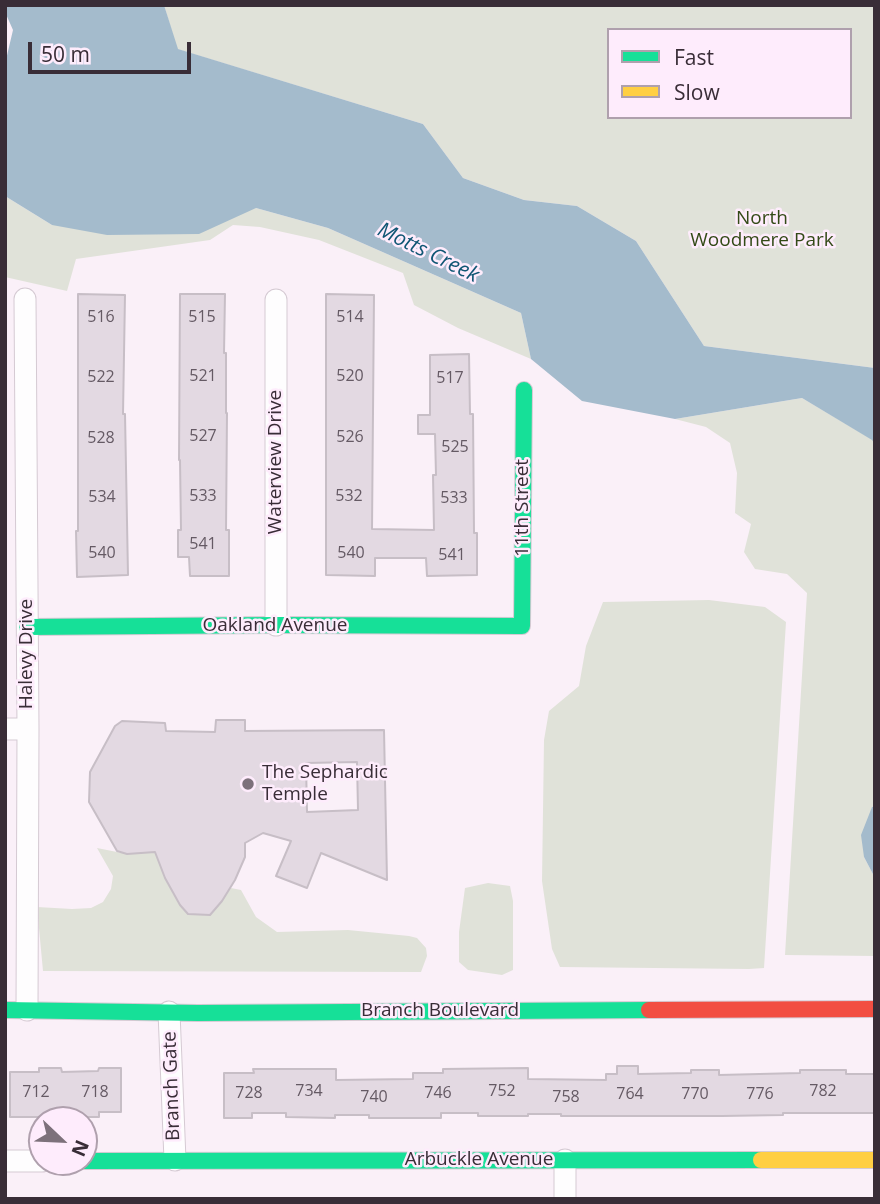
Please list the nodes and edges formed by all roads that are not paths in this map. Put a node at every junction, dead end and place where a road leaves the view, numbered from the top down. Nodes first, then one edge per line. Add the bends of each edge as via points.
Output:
1 (25, 299) dead end
2 (276, 300) dead end
3 (524, 390) dead end
4 (276, 625) junction
5 (522, 626) joint
6 (27, 627) junction
7 (5, 729) edge
8 (28, 729) junction
9 (875, 1009) edge
10 (5, 1010) edge
11 (27, 1010) junction
12 (169, 1013) junction
13 (175, 1160) junction
14 (565, 1160) junction
15 (875, 1160) edge
16 (5, 1161) edge
17 (28, 1161) edge
18 (98, 1161) edge
19 (565, 1199) edge

1 - 6 street, Halevy Drive
2 - 4 street, Waterview Drive
3 - 5 street, 11th Street
4 - 5 street, Oakland Avenue
4 - 6 street, Oakland Avenue
6 - 8 street, Halevy Drive
7 - 8 street
8 - 11 street, Halevy Drive
9 - 12 street, Branch Boulevard
10 - 11 street, Branch Boulevard
11 - 12 street, Branch Boulevard
12 - 13 street, Branch Gate
13 - 14 street, Arbuckle Avenue
13 - 18 street, Arbuckle Avenue
14 - 15 street, Arbuckle Avenue
14 - 19 street
16 - 17 street

